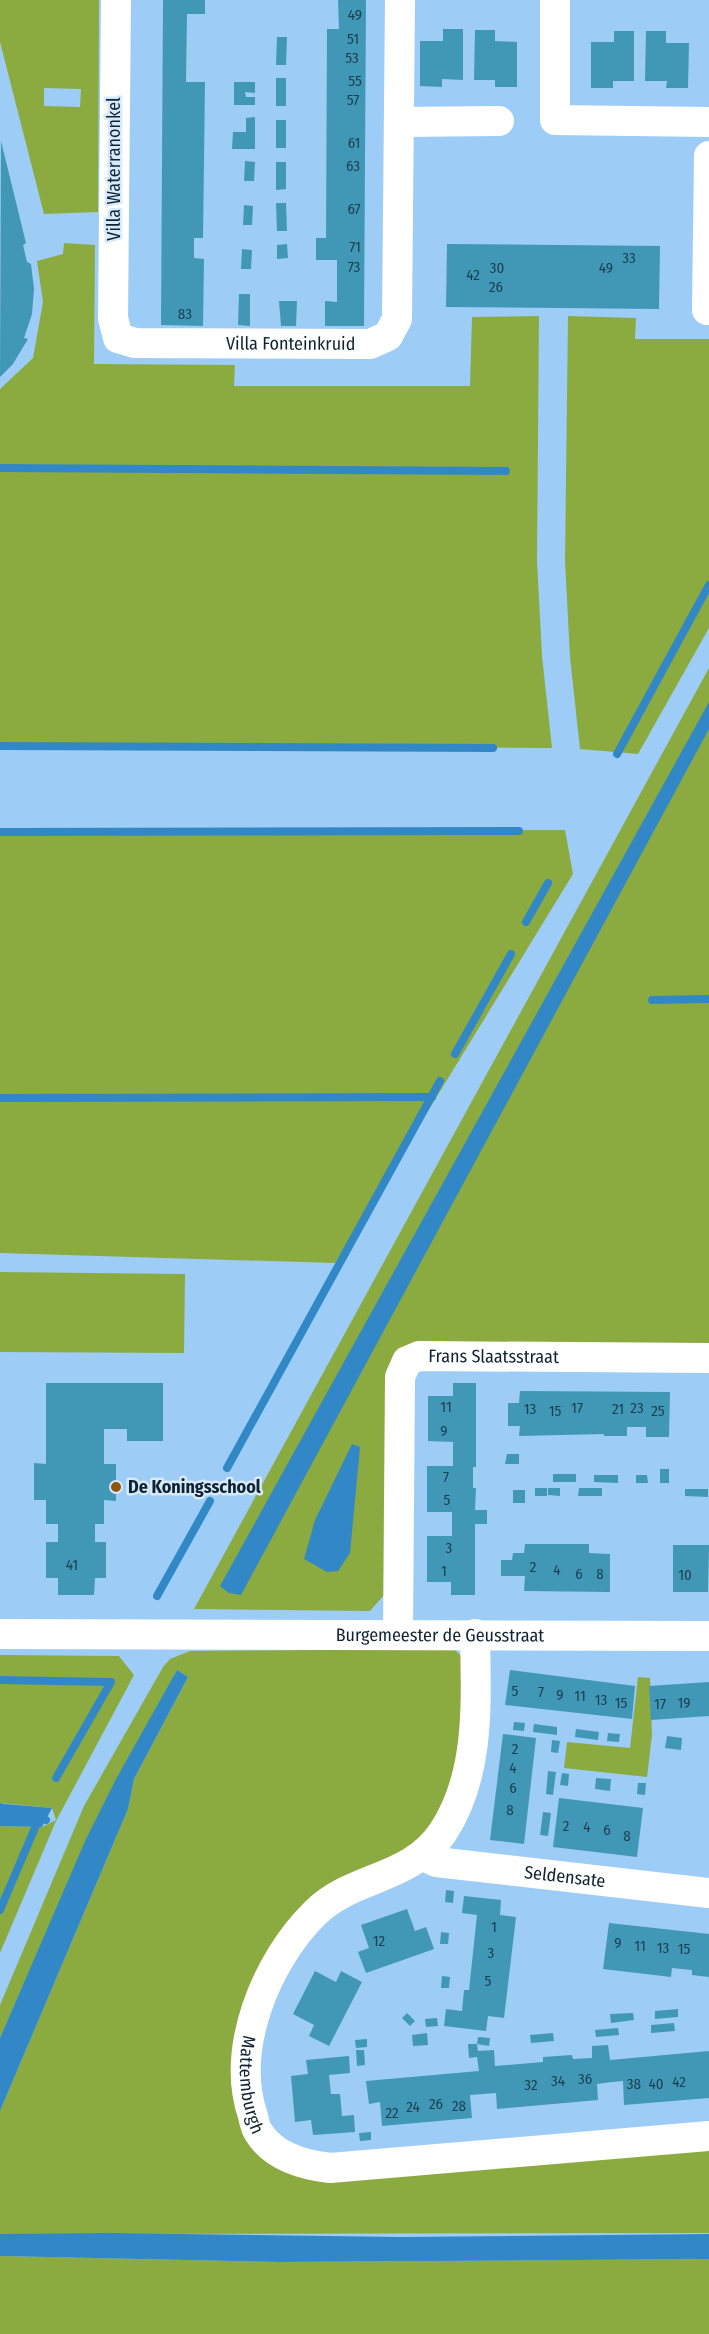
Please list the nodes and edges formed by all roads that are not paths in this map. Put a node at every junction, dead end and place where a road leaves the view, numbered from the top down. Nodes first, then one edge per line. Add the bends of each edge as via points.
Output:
1 (116, 0) edge
2 (400, 0) edge
3 (555, 0) edge
4 (499, 121) dead end
5 (399, 122) junction
6 (709, 122) edge
7 (709, 156) edge
8 (707, 310) dead end
9 (118, 338) joint
10 (709, 1358) edge
11 (0, 1634) edge
12 (398, 1634) junction
13 (475, 1634) junction
14 (709, 1636) edge
15 (423, 1856) junction
16 (709, 1893) edge
17 (709, 2136) edge

1 - 9 street, Villa Waterranonkel via 113,318
2 - 5 street, Villa Fonteinkruid
3 - 6 street via 555,120
4 - 5 street
5 - 9 street, Villa Fonteinkruid via 397,319 388,336 370,344 135,343
7 - 8 street
10 - 12 street, Frans Slaatsstraat via 419,1356 407,1361 400,1377
11 - 12 street, Burgemeester de Geusstraat
12 - 13 street, Burgemeester de Geusstraat
13 - 14 street, Burgemeester de Geusstraat
13 - 15 street, Mattemburgh via 475,1728 467,1777 454,1813
15 - 16 street, Seldensate via 436,1862
15 - 17 street, Mattemburgh via 394,1874 338,1896 317,1911 281,1953 260,2004 246,2061 247,2098 258,2133 292,2160 330,2168

